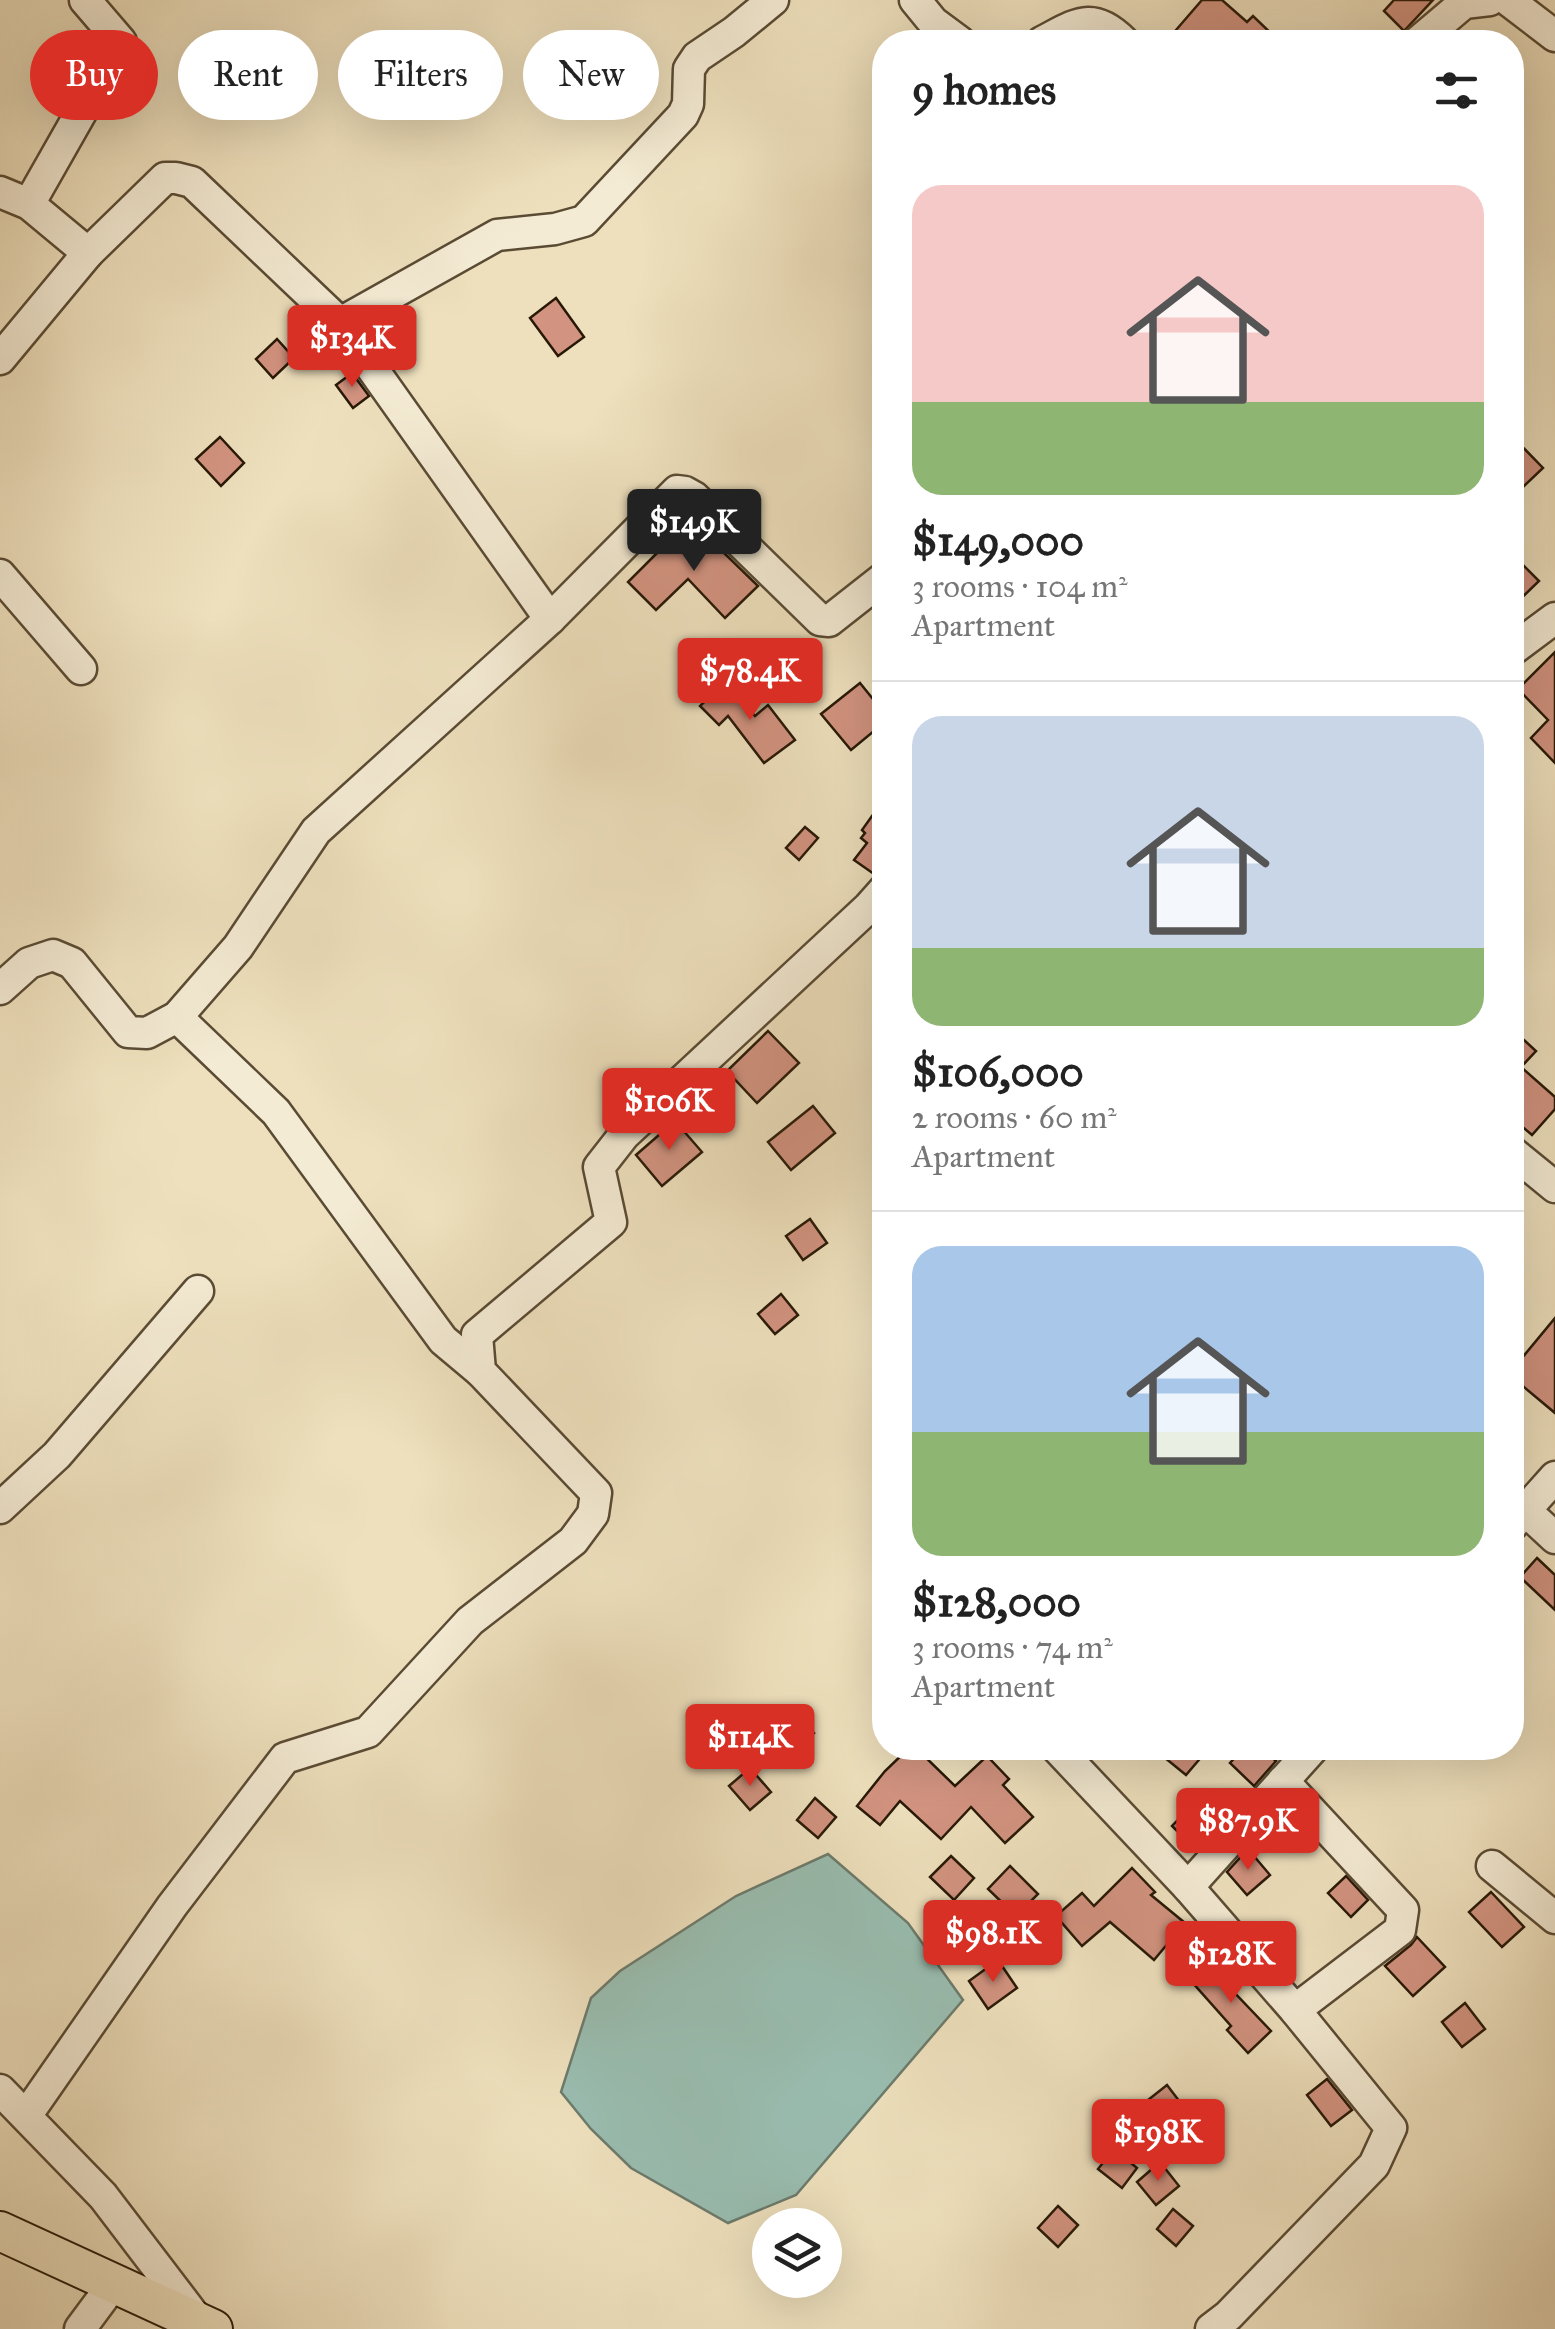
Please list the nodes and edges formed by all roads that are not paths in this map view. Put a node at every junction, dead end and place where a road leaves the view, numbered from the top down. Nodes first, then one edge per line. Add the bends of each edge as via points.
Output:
1 (84, 0) edge
2 (773, 0) edge
3 (915, 0) edge
4 (1490, 0) edge
5 (1508, 0) edge
6 (943, 30) edge
7 (1066, 30) edge
8 (1112, 30) edge
9 (1433, 30) edge
10 (1555, 36) edge
11 (0, 192) edge
12 (29, 204) junction
13 (88, 252) junction
14 (340, 323) junction
15 (0, 359) edge
16 (0, 575) edge
17 (872, 588) edge
18 (550, 618) junction
19 (1555, 618) edge
20 (1524, 641) edge
21 (81, 668) dead end
22 (872, 902) edge
23 (0, 989) edge
24 (177, 1017) junction
25 (1524, 1162) edge
26 (1555, 1187) edge
27 (198, 1292) dead end
28 (480, 1371) junction
29 (1555, 1478) edge
30 (1524, 1505) edge
31 (0, 1508) edge
32 (1524, 1516) edge
33 (1555, 1538) edge
34 (1068, 1760) edge
35 (1302, 1760) edge
36 (1283, 1781) junction
37 (1492, 1866) dead end
38 (1188, 1887) junction
39 (1555, 1918) edge
40 (1295, 2010) junction
41 (0, 2090) edge
42 (26, 2116) junction
43 (0, 2231) edge
44 (114, 2283) junction
45 (206, 2325) edge
46 (80, 2329) edge
47 (1211, 2329) edge

1 - 12 street via 121,42
2 - 14 street via 697,57 689,68 684,116 584,222 497,236
3 - 6 street
4 - 9 street via 1464,4
5 - 10 street
7 - 8 street via 1082,22
11 - 12 street
12 - 13 street
13 - 14 street via 165,178 192,182
13 - 15 street
14 - 18 street
16 - 21 street
17 - 18 street via 830,621 820,620 694,497 677,492
18 - 24 street via 316,831 238,947
19 - 20 street
22 - 28 street via 624,1135 599,1167 612,1222 477,1336
23 - 24 street via 29,963 53,954 72,963 128,1032 147,1033
24 - 28 street via 276,1112 443,1340
25 - 26 street
27 - 31 street via 57,1455
28 - 42 street via 596,1493 593,1514 574,1541 470,1621 368,1732 285,1758
29 - 30 street
32 - 33 street
34 - 38 street
35 - 36 street
36 - 38 street
36 - 40 street via 1403,1910 1400,1930
37 - 39 street
38 - 40 street
40 - 47 street via 1391,2128 1374,2165
41 - 42 street
42 - 45 street via 103,2196
43 - 44 main road
44 - 45 main road
44 - 46 street

